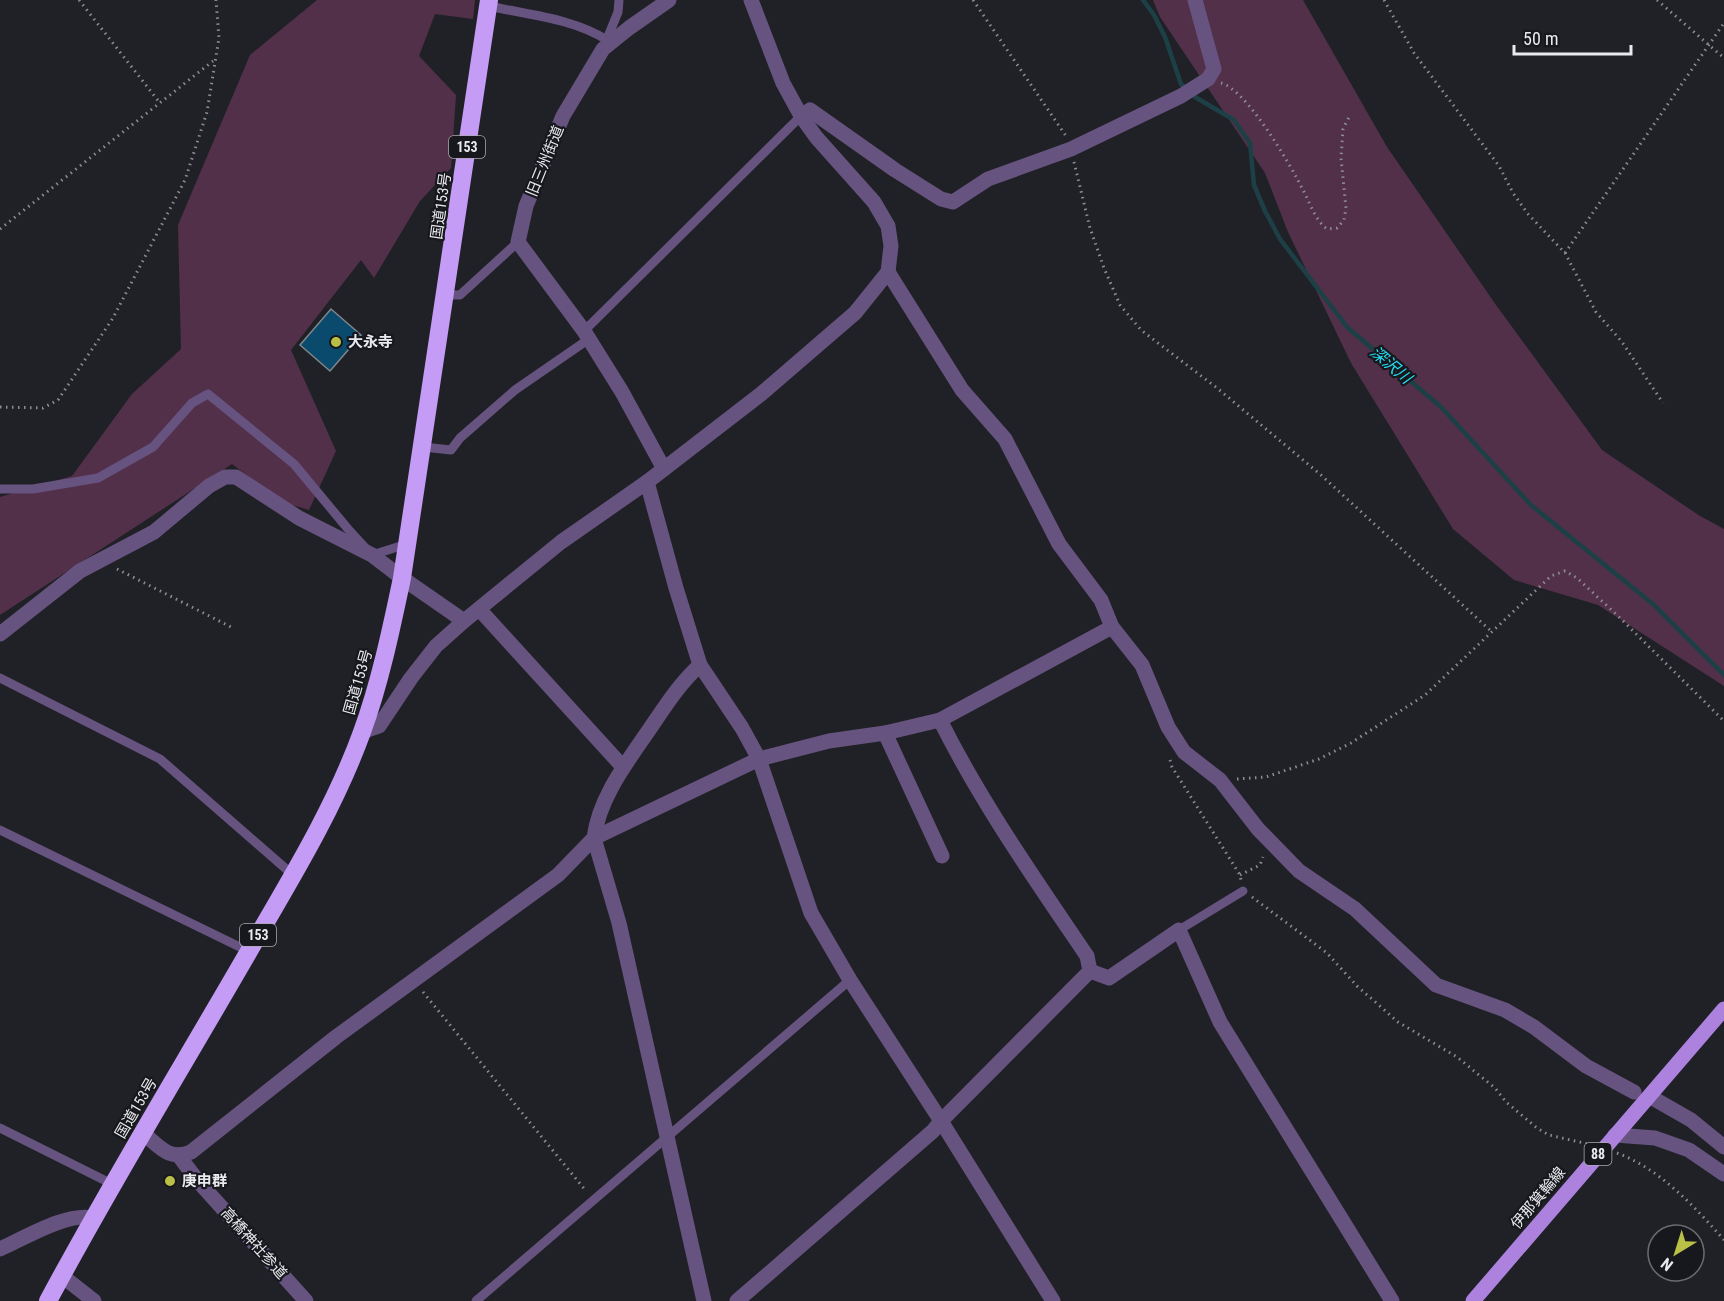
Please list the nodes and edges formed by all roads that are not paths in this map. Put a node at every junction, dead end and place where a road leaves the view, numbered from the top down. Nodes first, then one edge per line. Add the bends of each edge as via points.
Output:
1 (619, 0) edge
2 (669, 0) edge
3 (751, 0) edge
4 (1195, 0) edge
5 (489, 3) edge
6 (605, 45) junction
7 (801, 116) junction
8 (518, 242) junction
9 (888, 272) junction
10 (446, 295) junction
11 (586, 335) junction
12 (423, 447) junction
13 (664, 469) junction
14 (647, 482) junction
15 (0, 489) edge
16 (407, 544) junction
17 (372, 555) junction
18 (402, 578) junction
19 (479, 609) junction
20 (464, 621) junction
21 (1112, 627) junction
22 (0, 634) edge
23 (700, 665) junction
24 (0, 678) edge
25 (940, 720) junction
26 (362, 732) junction
27 (885, 732) junction
28 (759, 759) junction
29 (623, 768) junction
30 (0, 830) edge
31 (594, 838) junction
32 (942, 856) dead end
33 (293, 875) junction
34 (1243, 891) road end
35 (1179, 930) junction
36 (248, 951) junction
37 (1089, 971) junction
38 (850, 980) junction
39 (1724, 1009) edge
40 (1634, 1092) dead end
41 (1656, 1100) dead end
42 (941, 1121) junction
43 (0, 1128) edge
44 (143, 1133) junction
45 (1615, 1135) junction
46 (668, 1136) junction
47 (1724, 1147) edge
48 (179, 1156) junction
49 (1724, 1174) edge
50 (112, 1184) junction
51 (93, 1218) junction
52 (0, 1249) edge
53 (62, 1275) junction
54 (48, 1301) edge
55 (94, 1301) edge
56 (306, 1301) edge
57 (476, 1301) edge
58 (704, 1301) edge
59 (737, 1301) edge
60 (1053, 1301) edge
61 (1392, 1301) edge
62 (1473, 1301) edge

1 - 6 lane, 旧三州街道
2 - 6 street
3 - 7 street via 783,83
4 - 7 street via 1214,69 1204,82 1071,149 988,178 953,202 940,200 810,110
5 - 6 lane via 591,30
5 - 10 highway, 国道153号 / 153
6 - 8 street, 旧三州街道 via 563,116 526,206
7 - 9 street via 874,202 888,226
7 - 11 lane
8 - 10 lane via 460,295
8 - 11 street
9 - 13 street via 855,313 761,394
9 - 21 street via 962,390 1005,439 1059,544 1101,600
10 - 12 highway, 国道153号 / 153
11 - 12 lane via 515,390 451,450
11 - 13 street
12 - 16 highway, 国道153号 / 153
13 - 14 street
14 - 19 street via 561,542
14 - 23 street
15 - 17 lane via 33,489 98,478 153,447 192,403 208,394 294,464
16 - 17 lane
16 - 18 highway, 国道153号 / 153
17 - 18 street
17 - 22 street via 299,518 236,477 225,477 154,532 80,571
18 - 20 street
18 - 26 highway, 国道153号 / 153
19 - 20 street
19 - 29 street
20 - 26 street via 436,646 379,726
21 - 25 street
21 - 40 street via 1142,665 1168,727 1184,752 1220,780 1258,829 1299,871 1355,909 1436,985 1505,1010 1586,1066
23 - 28 street
23 - 29 street via 683,680
24 - 33 lane via 160,759
25 - 27 street
25 - 37 street via 1001,829 1087,956
26 - 33 highway, 国道153号 / 153
27 - 28 street
27 - 32 street
28 - 31 street
28 - 38 street via 811,913
29 - 31 street via 596,824
30 - 36 lane
31 - 46 street via 619,923
31 - 48 street via 558,875 336,1037 191,1152
33 - 36 highway, 国道153号 / 153
34 - 35 lane
35 - 37 street via 1109,978
35 - 61 street via 1220,1022
36 - 44 highway, 国道153号 / 153
37 - 42 street
38 - 42 street
38 - 46 lane
39 - 45 main road, 伊那箕輪線 / 88
41 - 47 street via 1691,1120
42 - 59 street
42 - 60 street
43 - 50 lane
44 - 48 street
44 - 50 highway, 国道153号 / 153
45 - 49 street via 1655,1138 1689,1150
45 - 62 main road, 伊那箕輪線 / 88
46 - 57 lane
46 - 58 street
48 - 56 street, 高橋神社参道
50 - 51 highway, 国道153号 / 153
51 - 52 street via 82,1215 62,1221
51 - 53 highway, 国道153号 / 153
53 - 54 highway, 国道153号 / 153
53 - 55 street

